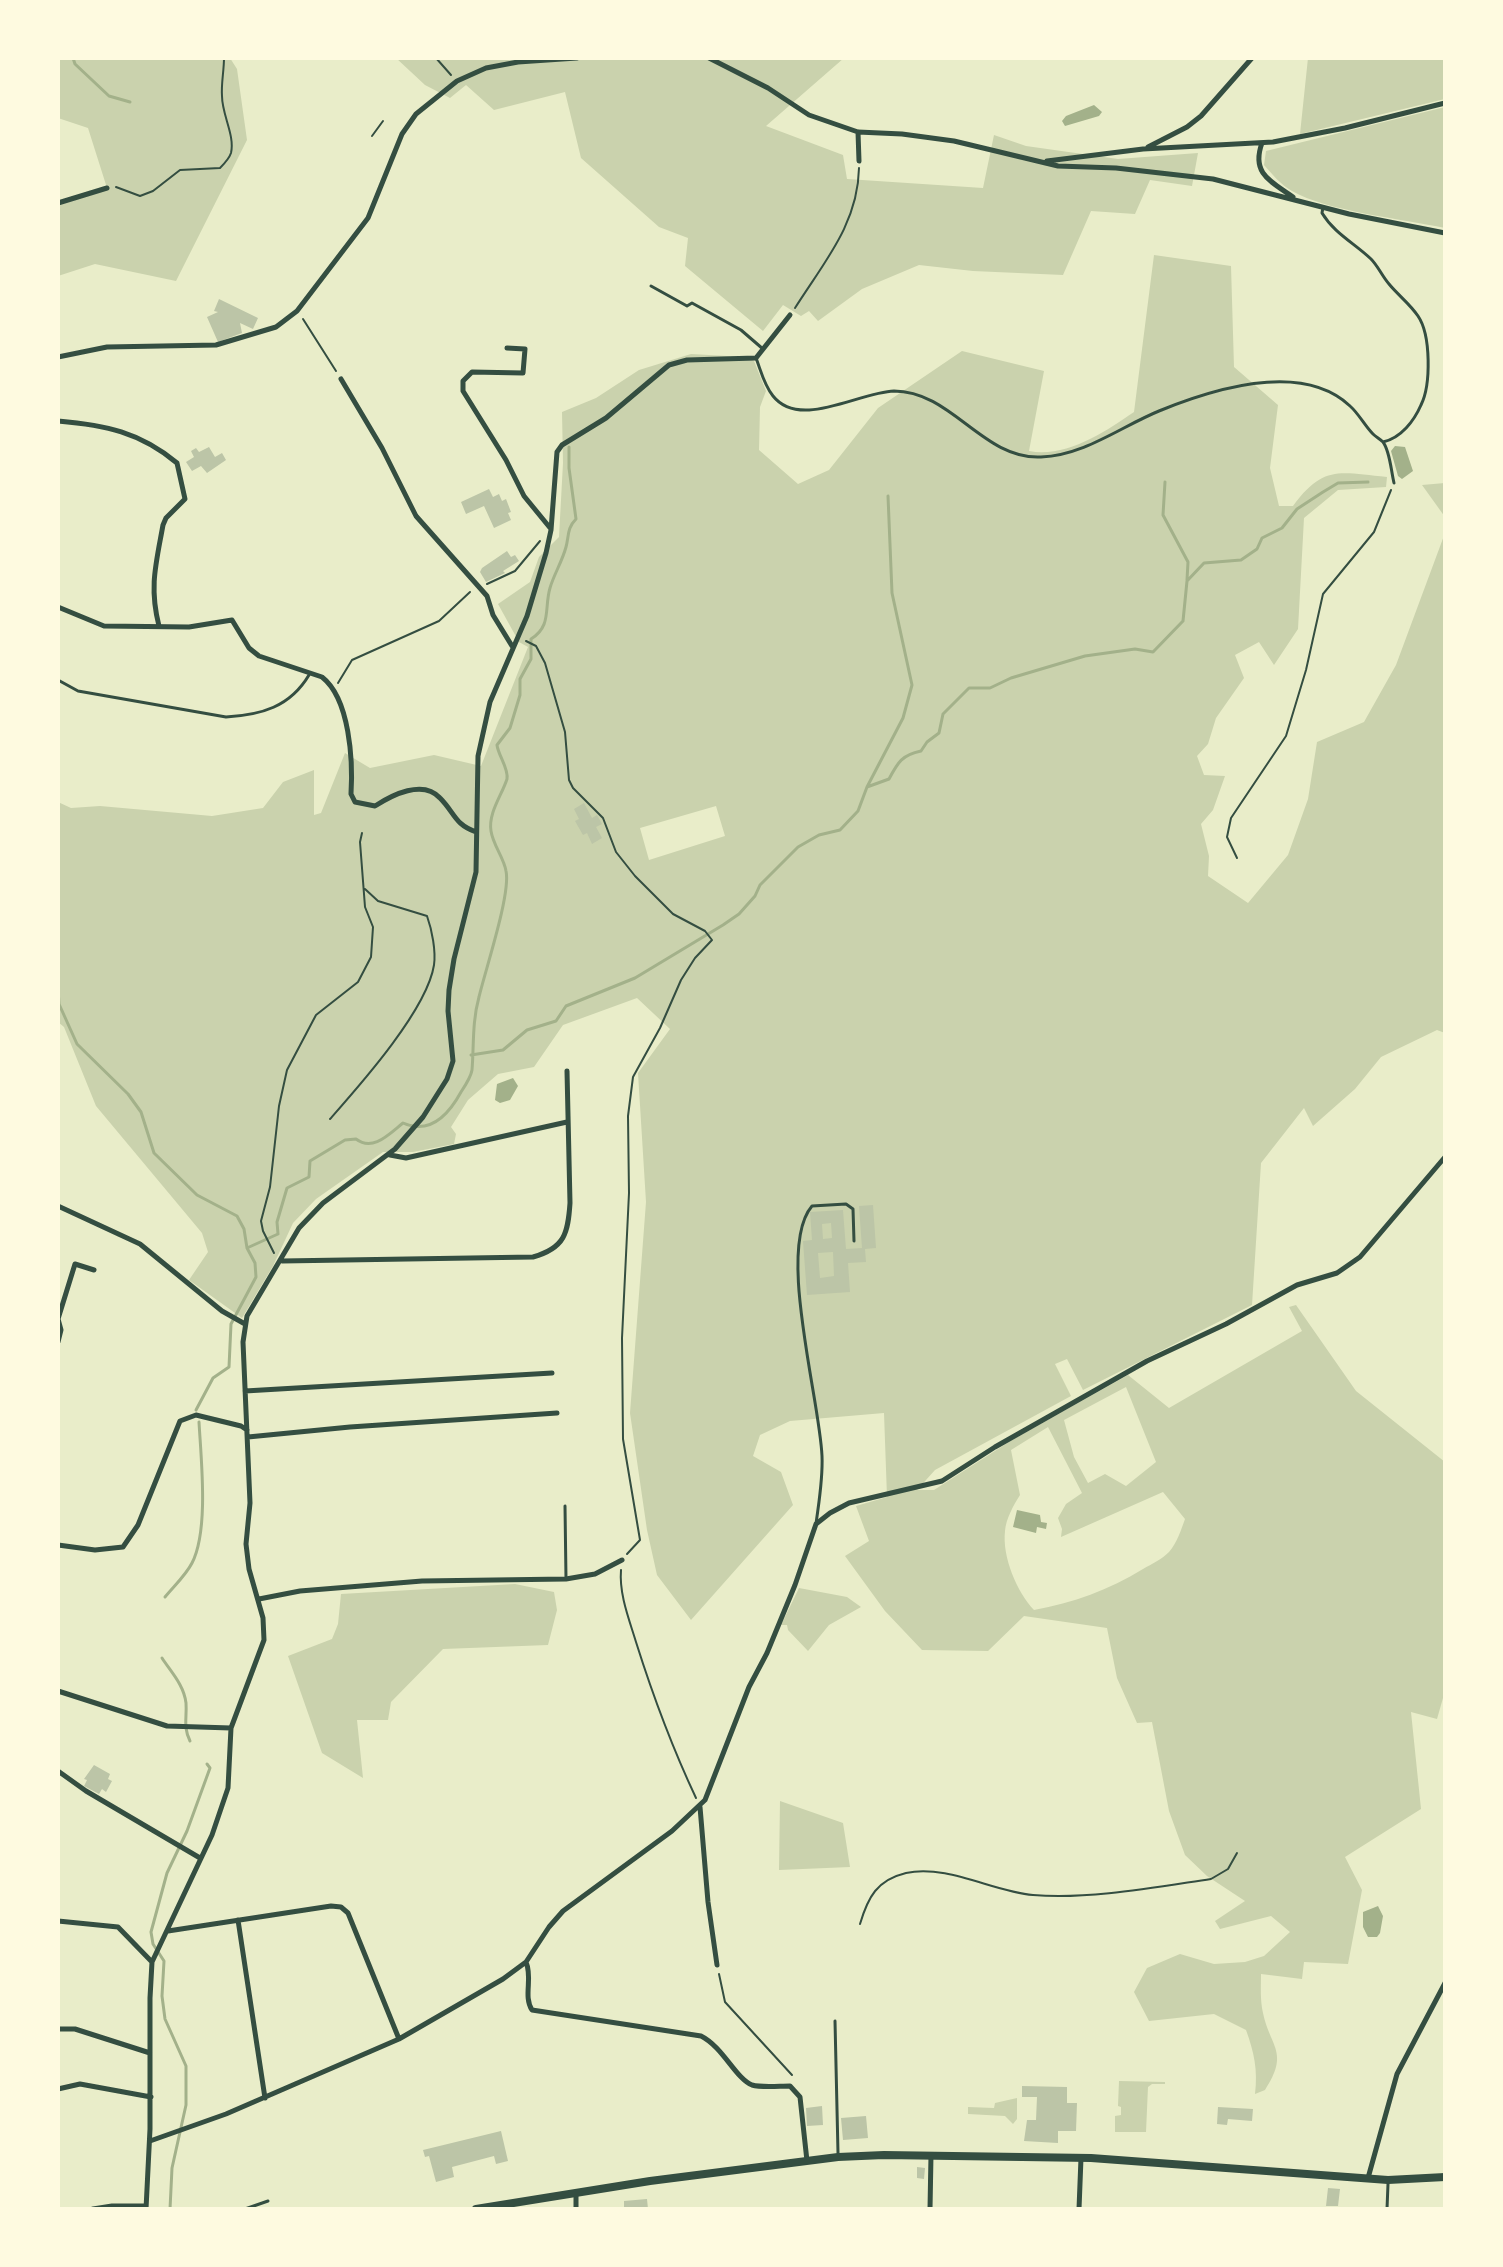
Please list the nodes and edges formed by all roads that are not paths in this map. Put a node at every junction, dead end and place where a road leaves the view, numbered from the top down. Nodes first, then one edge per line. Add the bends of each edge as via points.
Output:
1 (577, 58) edge
2 (709, 58) edge
3 (1252, 58) edge
4 (1445, 103) edge
5 (858, 132) junction
6 (1262, 143) junction
7 (1143, 149) junction
8 (859, 161) road end
9 (1042, 162) junction
10 (107, 188) road end
11 (1296, 199) junction
12 (58, 203) edge
13 (1323, 207) junction
14 (1445, 233) edge
15 (651, 286) dead end
16 (790, 315) road end
17 (507, 348) dead end
18 (763, 349) junction
19 (58, 357) edge
20 (756, 358) junction
21 (341, 379) road end
22 (58, 421) edge
23 (1383, 442) junction
24 (1394, 483) road end
25 (551, 530) junction
26 (58, 607) edge
27 (159, 626) junction
28 (512, 647) junction
29 (310, 673) junction
30 (58, 680) edge
31 (476, 832) junction
32 (567, 1071) dead end
33 (568, 1122) junction
34 (389, 1154) junction
35 (1445, 1157) edge
36 (58, 1206) edge
37 (854, 1241) dead end
38 (279, 1260) junction
39 (94, 1270) dead end
40 (245, 1324) junction
41 (58, 1342) edge
42 (552, 1373) dead end
43 (245, 1391) junction
44 (557, 1413) dead end
45 (248, 1434) junction
46 (565, 1506) dead end
47 (816, 1524) junction
48 (58, 1545) edge
49 (622, 1560) road end
50 (566, 1579) junction
51 (259, 1599) junction
52 (58, 1691) edge
53 (231, 1728) junction
54 (58, 1771) edge
55 (700, 1806) junction
56 (200, 1858) junction
57 (238, 1920) junction
58 (58, 1921) edge
59 (167, 1931) junction
60 (152, 1962) junction
61 (526, 1962) junction
62 (717, 1965) road end
63 (1445, 1983) edge
64 (835, 2021) dead end
65 (58, 2029) edge
66 (399, 2039) junction
67 (150, 2053) junction
68 (58, 2089) edge
69 (151, 2097) junction
70 (265, 2098) junction
71 (150, 2141) junction
72 (931, 2154) junction
73 (838, 2157) junction
74 (1081, 2157) junction
75 (807, 2161) junction
76 (1445, 2177) edge
77 (1368, 2178) junction
78 (1388, 2180) junction
79 (576, 2192) junction
80 (268, 2201) dead end
81 (146, 2208) edge
82 (93, 2209) edge
83 (245, 2209) edge
84 (476, 2209) edge
85 (576, 2209) edge
86 (930, 2209) edge
87 (1079, 2209) edge
88 (1387, 2209) edge

1 - 19 street via 486,68 457,81 416,114 405,127 368,218 283,323 216,345 107,347
2 - 5 street via 809,115
3 - 7 street via 1194,121
4 - 6 street
5 - 8 street
5 - 9 street via 954,141
6 - 7 street
6 - 11 street via 1256,158 1262,172
7 - 9 street
9 - 11 street via 1213,179
10 - 12 street
11 - 13 street
13 - 14 street
13 - 23 lane via 1332,228 1373,262 1423,324 1428,371 1424,399 1406,429
15 - 18 lane via 741,330
16 - 18 street
17 - 25 street via 525,349 523,373 472,372 463,381 463,391 524,496
18 - 20 street
20 - 23 lane via 767,386 784,406 818,409 897,391 951,413 1005,451 1023,456 1071,451 1175,405 1274,380 1311,385 1335,396
20 - 25 street via 669,365 606,418 562,445 557,452
21 - 28 street via 416,516 487,596
22 - 27 street via 120,429 177,463 185,499 163,525 154,576
23 - 24 lane
25 - 28 street via 535,591
26 - 27 street via 104,626
27 - 29 street via 232,620 259,656
28 - 31 street via 480,744
29 - 30 lane via 281,705 226,717 78,691
29 - 31 street via 329,682 341,709 355,802 375,806 396,793 426,789 439,796 461,826
31 - 34 street via 476,872 449,990 453,1061 423,1117
32 - 33 street
33 - 34 street via 406,1158
33 - 38 street via 568,1225 554,1249 533,1257
34 - 38 street via 312,1214
35 - 47 street via 1360,1257 1337,1273 1297,1285 1147,1361 942,1481 849,1503
36 - 40 street via 140,1244
37 - 47 lane via 853,1209 846,1204 812,1206 806,1213 798,1277 822,1449
38 - 40 street
39 - 41 street via 75,1264 58,1319
40 - 43 street
42 - 43 street
43 - 45 street
44 - 45 street
45 - 48 street via 241,1426 196,1415 180,1421 138,1525 123,1547
45 - 51 street via 246,1544
46 - 50 lane
47 - 55 street
49 - 50 street via 595,1574
50 - 51 street via 408,1581
51 - 53 street via 264,1640
52 - 53 street via 167,1726
53 - 56 street via 228,1788
54 - 56 street
55 - 61 street via 563,1911
55 - 62 street
56 - 59 street
57 - 59 street
57 - 66 street via 341,1907
57 - 70 street
58 - 60 street via 118,1927
59 - 60 street
60 - 67 street
61 - 66 street
61 - 75 street via 532,2010 701,2036 715,2043 753,2086 790,2086 800,2097
63 - 77 street via 1397,2074
64 - 73 lane
65 - 67 street via 75,2029
66 - 70 street
67 - 69 street
68 - 69 street via 80,2084
69 - 71 street
70 - 71 street
71 - 81 street
72 - 73 main road
72 - 74 main road
72 - 86 street
73 - 75 main road
74 - 77 main road
74 - 87 street
75 - 79 main road
76 - 78 main road
77 - 78 main road
78 - 88 lane
79 - 84 main road
79 - 85 street
80 - 83 lane
81 - 82 street

